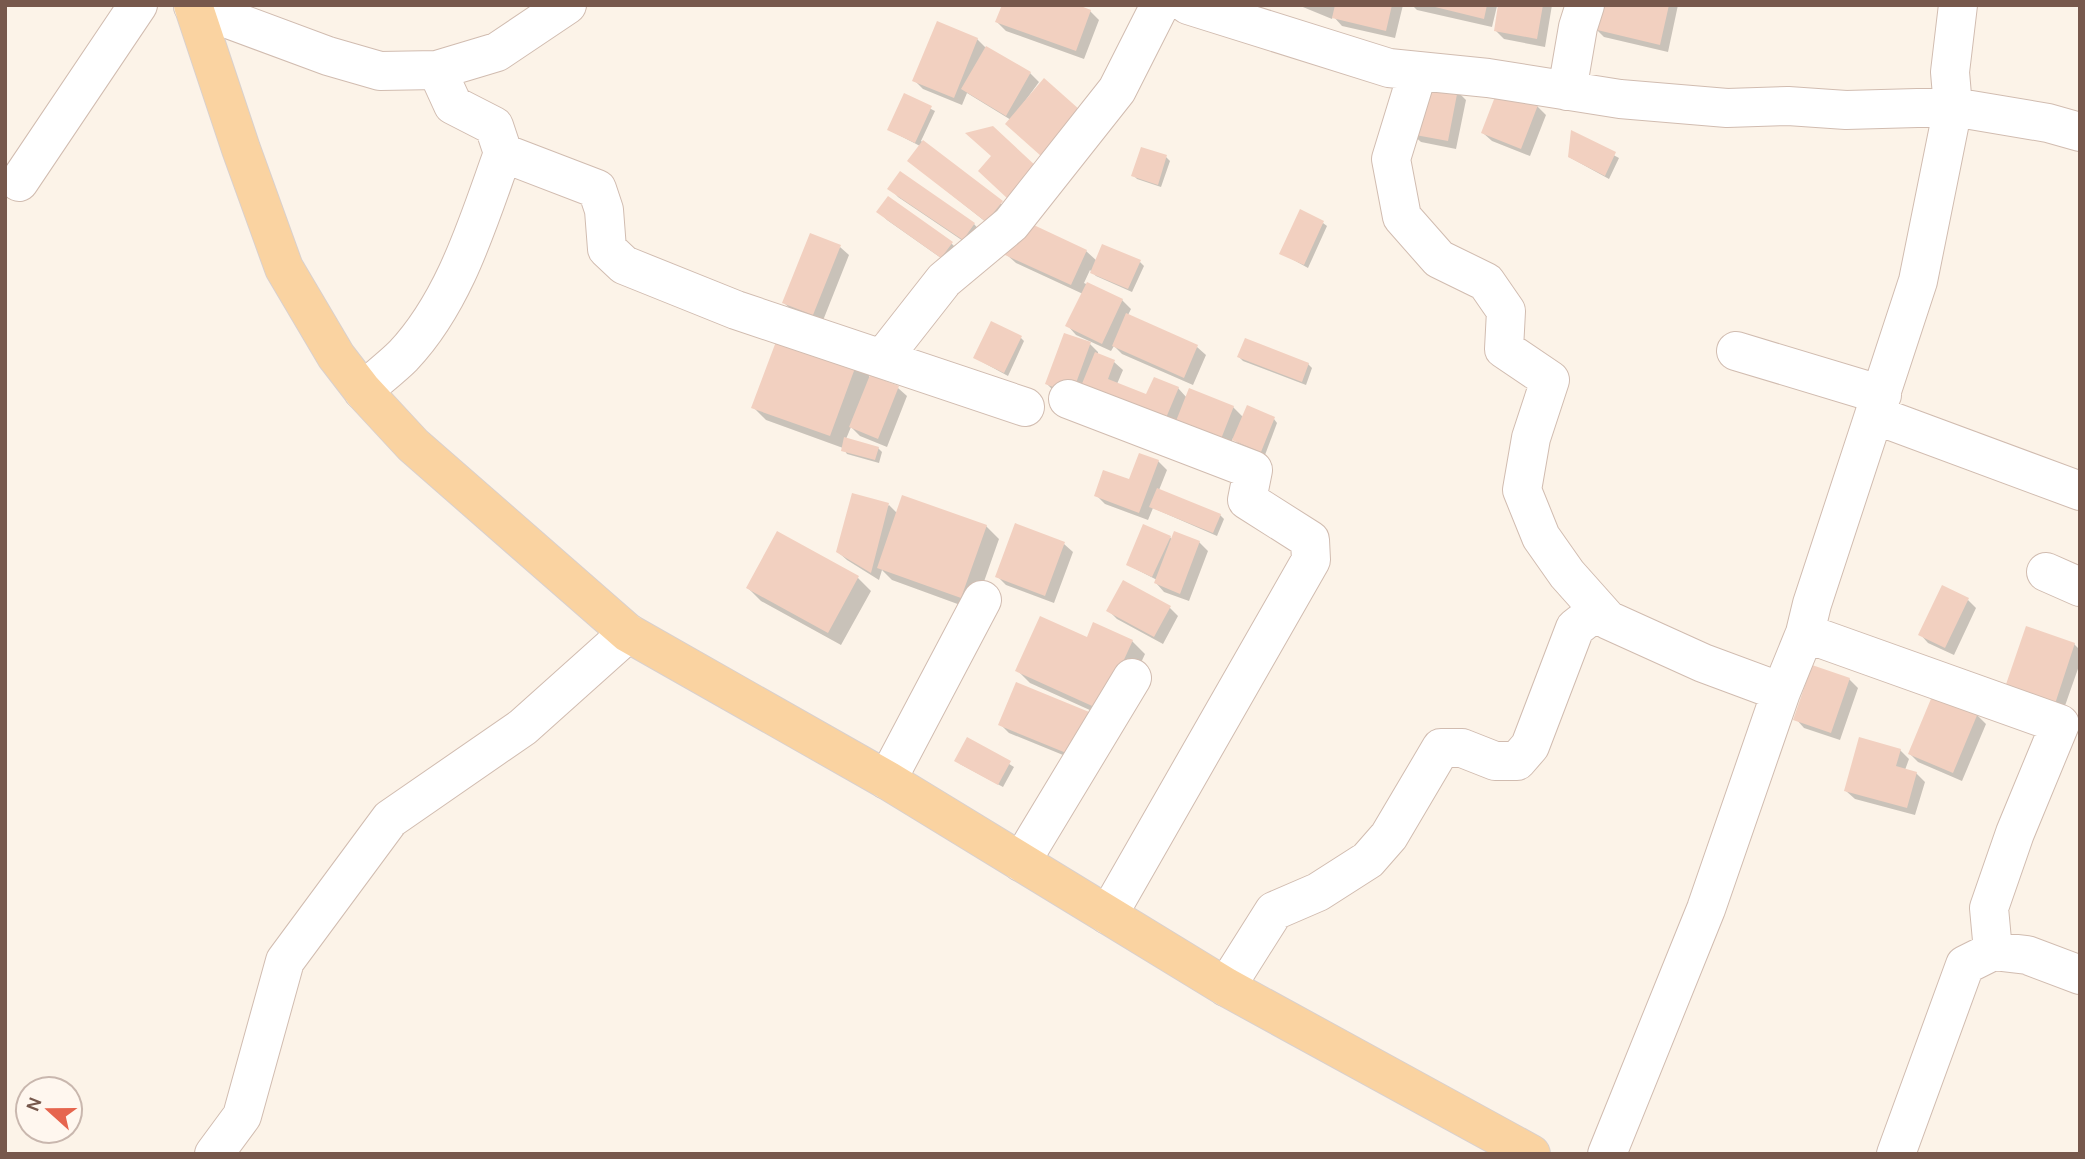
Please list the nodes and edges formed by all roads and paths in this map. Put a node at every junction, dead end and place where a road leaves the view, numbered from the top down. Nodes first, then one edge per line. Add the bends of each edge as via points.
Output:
1 (138, 5) edge
2 (567, 5) edge
3 (1160, 5) edge
4 (1188, 5) edge
5 (1585, 5) edge
6 (1958, 5) edge
7 (193, 6) edge
8 (247, 15) edge
9 (437, 70) junction
10 (1418, 71) junction
11 (1567, 91) junction
12 (1953, 107) junction
13 (2080, 132) edge
14 (503, 153) junction
15 (19, 182) dead end
16 (1736, 351) dead end
17 (882, 359) junction
18 (363, 391) junction
19 (1068, 399) dead end
20 (1878, 405) junction
21 (1026, 407) dead end
22 (2080, 491) edge
23 (982, 600) dead end
24 (1598, 610) junction
25 (628, 633) junction
26 (1804, 633) junction
27 (1132, 678) dead end
28 (1781, 692) junction
29 (887, 780) junction
30 (1021, 862) junction
31 (1108, 915) junction
32 (1993, 951) junction
33 (2080, 975) edge
34 (1226, 987) junction
35 (214, 1154) edge
36 (1531, 1154) edge
37 (1607, 1154) edge
38 (1896, 1154) edge

1 - 15 street
2 - 9 street via 497,52
3 - 17 street via 1117,90 1011,224 944,280
4 - 10 street via 1389,68
5 - 11 street
6 - 12 street via 1950,72
7 - 8 street
7 - 18 main road via 285,268 336,356
8 - 9 street via 328,56 380,71
9 - 14 street via 453,105 494,127
10 - 11 street
10 - 24 street via 1391,159 1402,218 1439,259 1486,282 1506,311 1504,349 1550,380 1531,438 1522,490 1541,537
11 - 12 street via 1727,108
12 - 13 street via 2048,122
12 - 20 street via 1918,281
14 - 17 street via 597,189 607,249 624,265 736,310
14 - 18 street via 468,248 437,311 404,355
16 - 20 street
17 - 21 street
18 - 25 main road via 413,444
19 - 31 street via 1253,470 1247,500 1310,540 1311,559
20 - 22 street
20 - 26 street
23 - 29 street
24 - 28 street via 1608,620 1703,663
24 - 34 street via 1575,628 1530,746 1517,761 1495,761 1462,748 1441,748 1418,790 1368,860 1318,892 1274,911
25 - 29 main road
25 - 35 street via 523,727 390,820 285,961 242,1116
26 - 28 street
26 - 32 street via 2060,724 1989,908
27 - 30 street
28 - 37 street via 1706,909
29 - 30 main road
30 - 31 main road
31 - 34 main road
32 - 33 street via 2026,955
32 - 38 street via 1965,965
34 - 36 main road

